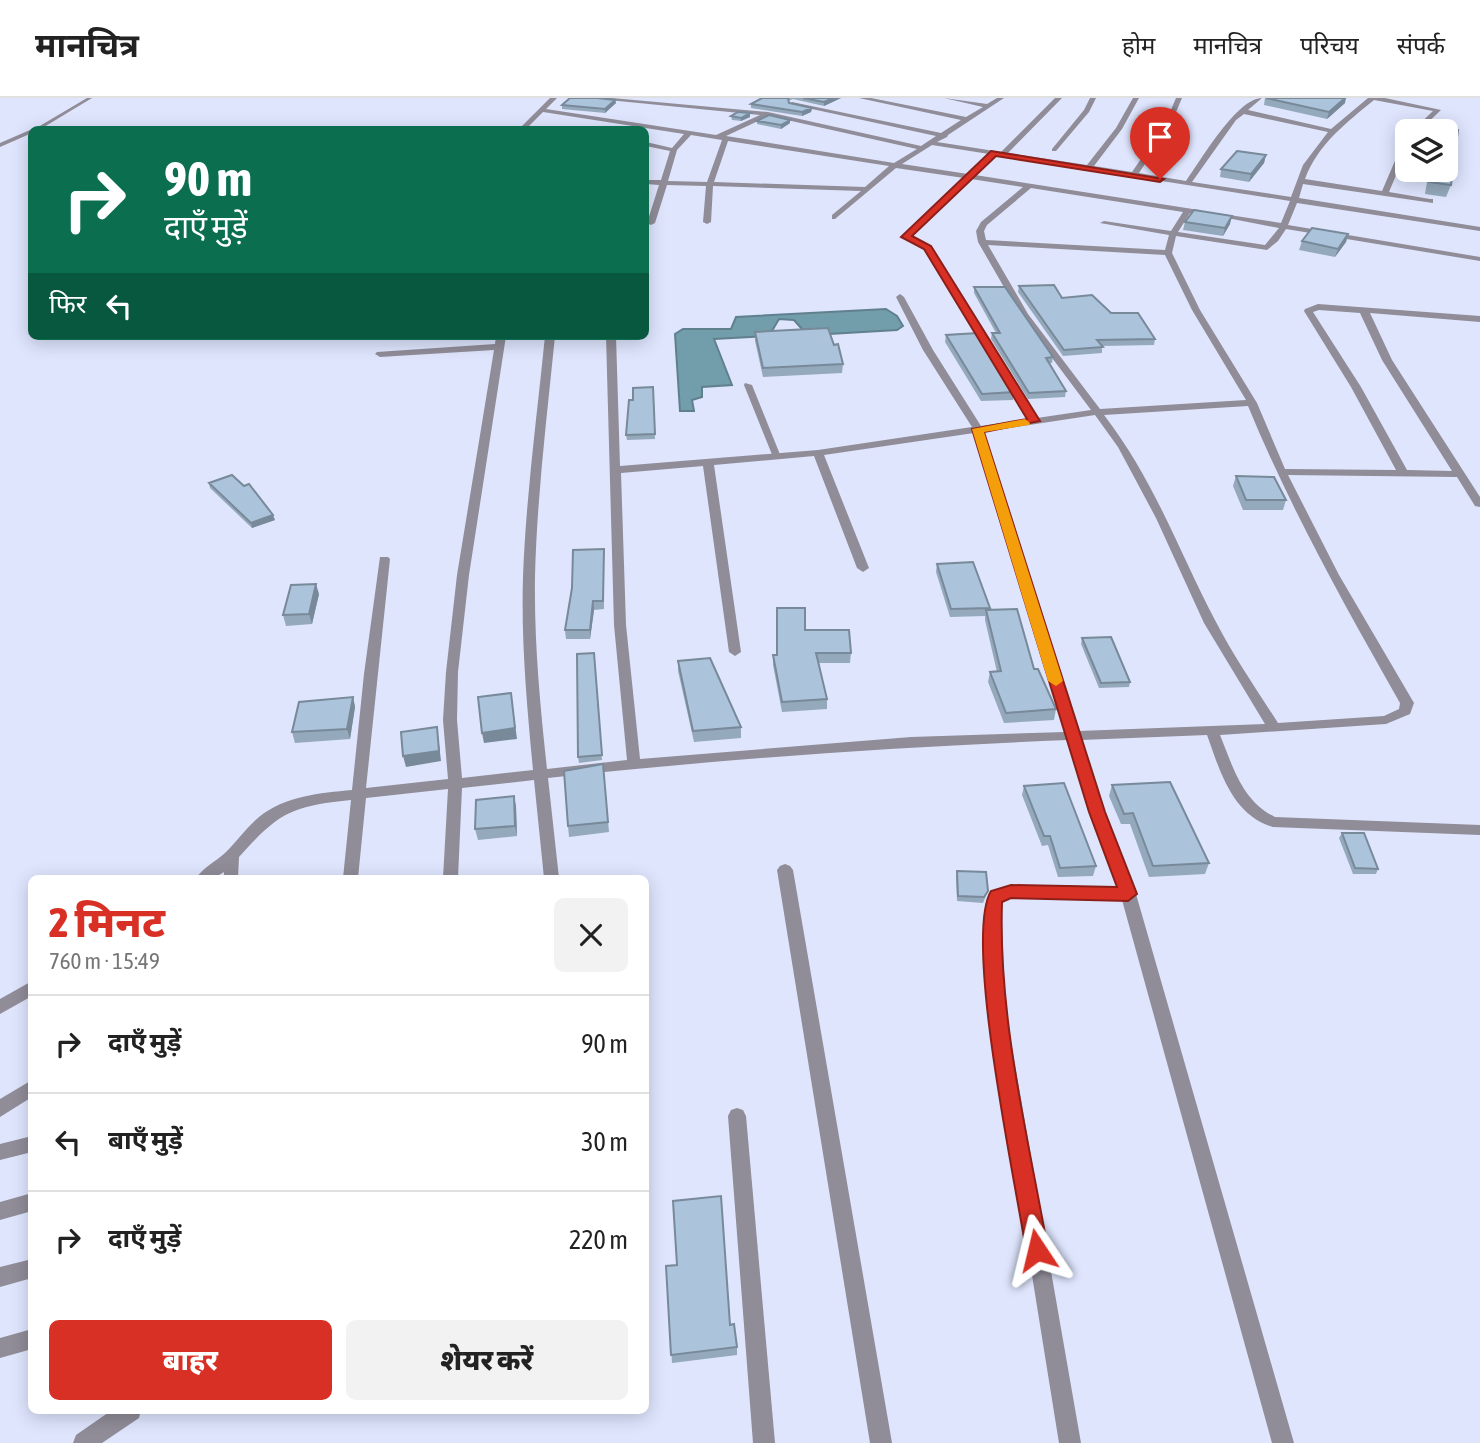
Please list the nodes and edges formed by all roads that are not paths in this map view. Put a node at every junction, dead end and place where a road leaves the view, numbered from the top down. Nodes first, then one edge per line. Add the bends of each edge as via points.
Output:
1 (90, 98) edge
2 (554, 98) edge
3 (591, 98) edge
4 (802, 98) edge
5 (862, 98) edge
6 (947, 98) edge
7 (1001, 98) edge
8 (1059, 98) edge
9 (1093, 98) edge
10 (1136, 98) edge
11 (1179, 98) edge
12 (1259, 98) edge
13 (1373, 98) edge
14 (633, 100) edge
15 (792, 103) junction
16 (989, 106) junction
17 (623, 108) dead end
18 (540, 110) junction
19 (1242, 111) junction
20 (615, 113) dead end
21 (768, 114) junction
22 (607, 118) junction
23 (1428, 119) edge
24 (969, 120) junction
25 (40, 126) edge
26 (525, 126) edge
27 (597, 126) edge
28 (1332, 131) junction
29 (28, 132) edge
30 (689, 133) junction
31 (945, 136) junction
32 (722, 138) junction
33 (932, 143) junction
34 (0, 145) edge
35 (649, 145) edge
36 (923, 148) junction
37 (674, 150) junction
38 (1054, 150) dead end
39 (999, 154) junction
40 (894, 166) junction
41 (1089, 168) junction
42 (1395, 169) edge
43 (1134, 175) junction
44 (968, 178) junction
45 (1301, 181) junction
46 (649, 182) edge
47 (663, 183) junction
48 (710, 184) junction
49 (1187, 184) junction
50 (1028, 187) junction
51 (864, 189) junction
52 (1385, 194) junction
53 (1293, 201) junction
54 (1430, 201) edge
55 (1188, 210) junction
56 (835, 217) dead end
57 (707, 222) dead end
58 (1104, 222) dead end
59 (651, 223) dead end
60 (1283, 226) junction
61 (1480, 229) edge
62 (1172, 234) junction
63 (982, 243) junction
64 (1168, 253) junction
65 (1480, 259) edge
66 (900, 297) dead end
67 (1364, 311) junction
68 (1480, 319) edge
69 (550, 340) edge
70 (611, 340) edge
71 (499, 341) edge
72 (380, 354) dead end
73 (748, 385) dead end
74 (1252, 403) junction
75 (1097, 412) junction
76 (1034, 421) junction
77 (978, 429) junction
78 (818, 453) junction
79 (778, 457) junction
80 (708, 464) junction
81 (614, 470) junction
82 (1281, 472) junction
83 (1403, 473) junction
84 (1459, 474) junction
85 (1479, 504) edge
86 (384, 559) dead end
87 (863, 568) dead end
88 (735, 652) dead end
89 (1274, 728) junction
90 (1212, 731) junction
91 (1073, 736) junction
92 (634, 764) junction
93 (541, 774) junction
94 (454, 782) junction
95 (361, 794) junction
96 (1480, 830) edge
97 (232, 857) junction
98 (785, 870) dead end
99 (209, 875) edge
100 (230, 875) edge
101 (351, 875) edge
102 (451, 875) edge
103 (552, 875) edge
104 (1128, 894) junction
105 (28, 990) edge
106 (0, 1007) edge
107 (28, 1090) edge
108 (0, 1108) edge
109 (737, 1116) dead end
110 (28, 1145) edge
111 (0, 1152) edge
112 (28, 1203) edge
113 (0, 1210) edge
114 (28, 1269) edge
115 (0, 1277) edge
116 (28, 1340) edge
117 (0, 1348) edge
118 (125, 1414) edge
119 (84, 1443) edge
120 (764, 1443) edge
121 (881, 1443) edge
122 (1070, 1443) edge
123 (1283, 1443) edge

1 - 25 lane
2 - 18 street
3 - 14 street
4 - 15 street
5 - 24 street
6 - 16 street
7 - 16 street
8 - 39 street
9 - 38 street
10 - 41 street
11 - 43 street via 1168,124
12 - 19 street
13 - 23 street via 1438,110
13 - 28 street
14 - 17 street
14 - 21 street
15 - 21 street
15 - 31 street
16 - 24 street
18 - 22 street
18 - 26 street
19 - 28 street
19 - 49 street
20 - 22 street
21 - 32 street
21 - 36 street
22 - 27 street
22 - 30 street
24 - 31 street
28 - 45 street via 1307,163
29 - 34 lane
30 - 32 street
30 - 37 street
31 - 33 street
32 - 40 street
32 - 48 street
33 - 36 street
33 - 39 street
35 - 37 street
36 - 40 street
37 - 47 street
39 - 41 street
39 - 44 street
40 - 44 street
40 - 51 street
41 - 43 street
42 - 52 street
43 - 49 street
44 - 50 street
44 - 76 street via 906,237 928,248
45 - 52 street
45 - 53 street
46 - 47 street
47 - 48 street
47 - 59 street
48 - 51 street
48 - 57 street
49 - 53 street
50 - 55 street
50 - 63 street via 984,224
51 - 56 street
52 - 54 street
53 - 60 street
53 - 61 street
55 - 60 street
55 - 62 street
58 - 62 street
60 - 62 street via 1270,247 1262,249
60 - 65 street
62 - 64 street
63 - 64 street
63 - 75 street via 1024,315
64 - 74 street
66 - 77 street
67 - 68 street
67 - 83 street via 1318,307 1308,311
67 - 84 street via 1387,360
69 - 93 street via 529,610
70 - 81 street
71 - 72 street
71 - 94 street via 455,639 450,697
73 - 79 lane
74 - 75 street
74 - 82 street
75 - 76 street
75 - 89 street via 1123,446 1210,622
76 - 77 street
77 - 78 street
77 - 91 street
78 - 79 street
78 - 87 street
79 - 80 street
80 - 81 street
80 - 88 street
81 - 92 street via 622,652
82 - 83 street
82 - 89 street via 1407,704 1405,711 1386,720
83 - 84 street
84 - 85 street
86 - 95 street
89 - 90 street
90 - 91 street
90 - 96 street via 1239,798 1259,817 1273,822
91 - 92 street via 911,742
91 - 104 street
92 - 93 street
93 - 94 street
93 - 103 street
94 - 95 street
94 - 102 street
95 - 97 street via 282,807 257,825
95 - 101 street
97 - 99 street
97 - 100 street
98 - 121 street
104 - 122 street via 1011,891 993,902 991,953 996,1002
104 - 123 street
105 - 106 street
107 - 108 street
109 - 120 street
110 - 111 street
112 - 113 street
114 - 115 street
116 - 117 street
118 - 119 street

